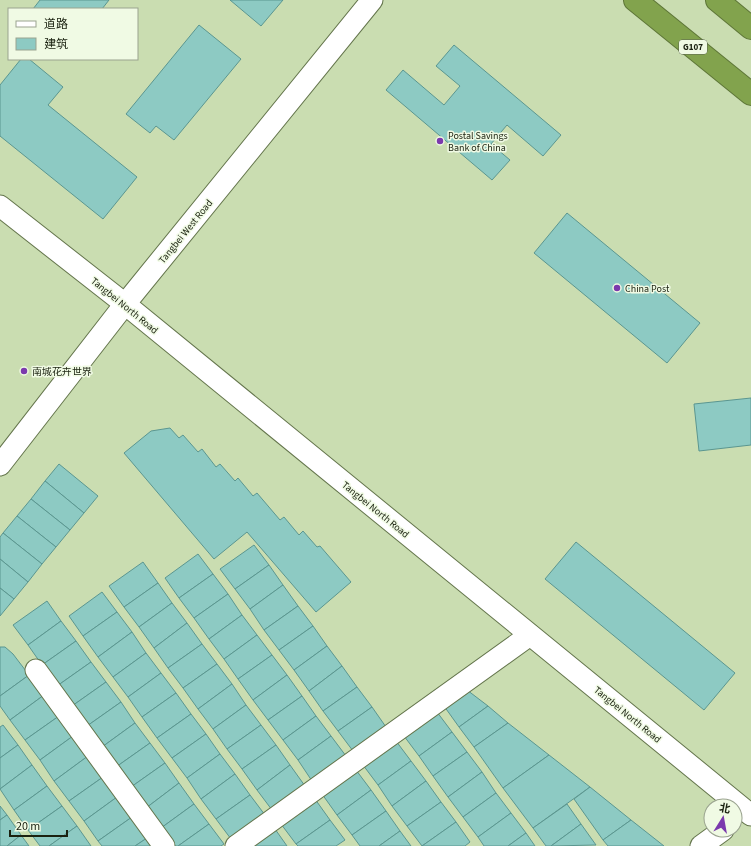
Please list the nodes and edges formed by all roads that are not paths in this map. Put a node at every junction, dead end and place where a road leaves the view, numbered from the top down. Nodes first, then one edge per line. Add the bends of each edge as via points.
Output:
1 (372, 0) edge
2 (635, 0) edge
3 (717, 0) edge
4 (751, 28) edge
5 (751, 94) edge
6 (0, 206) edge
7 (125, 304) junction
8 (0, 465) edge
9 (530, 635) junction
10 (36, 670) dead end
11 (745, 816) edge
12 (712, 838) edge
13 (164, 846) edge
14 (236, 846) edge
15 (700, 846) edge

1 - 7 street, Tangbei West Road
2 - 5 highway, G107
3 - 4 highway
6 - 7 street, Tangbei North Road
7 - 8 street, Tangbei West Road
7 - 9 street, Tangbei North Road
9 - 11 street, Tangbei North Road
9 - 14 street
10 - 13 street
12 - 15 street

